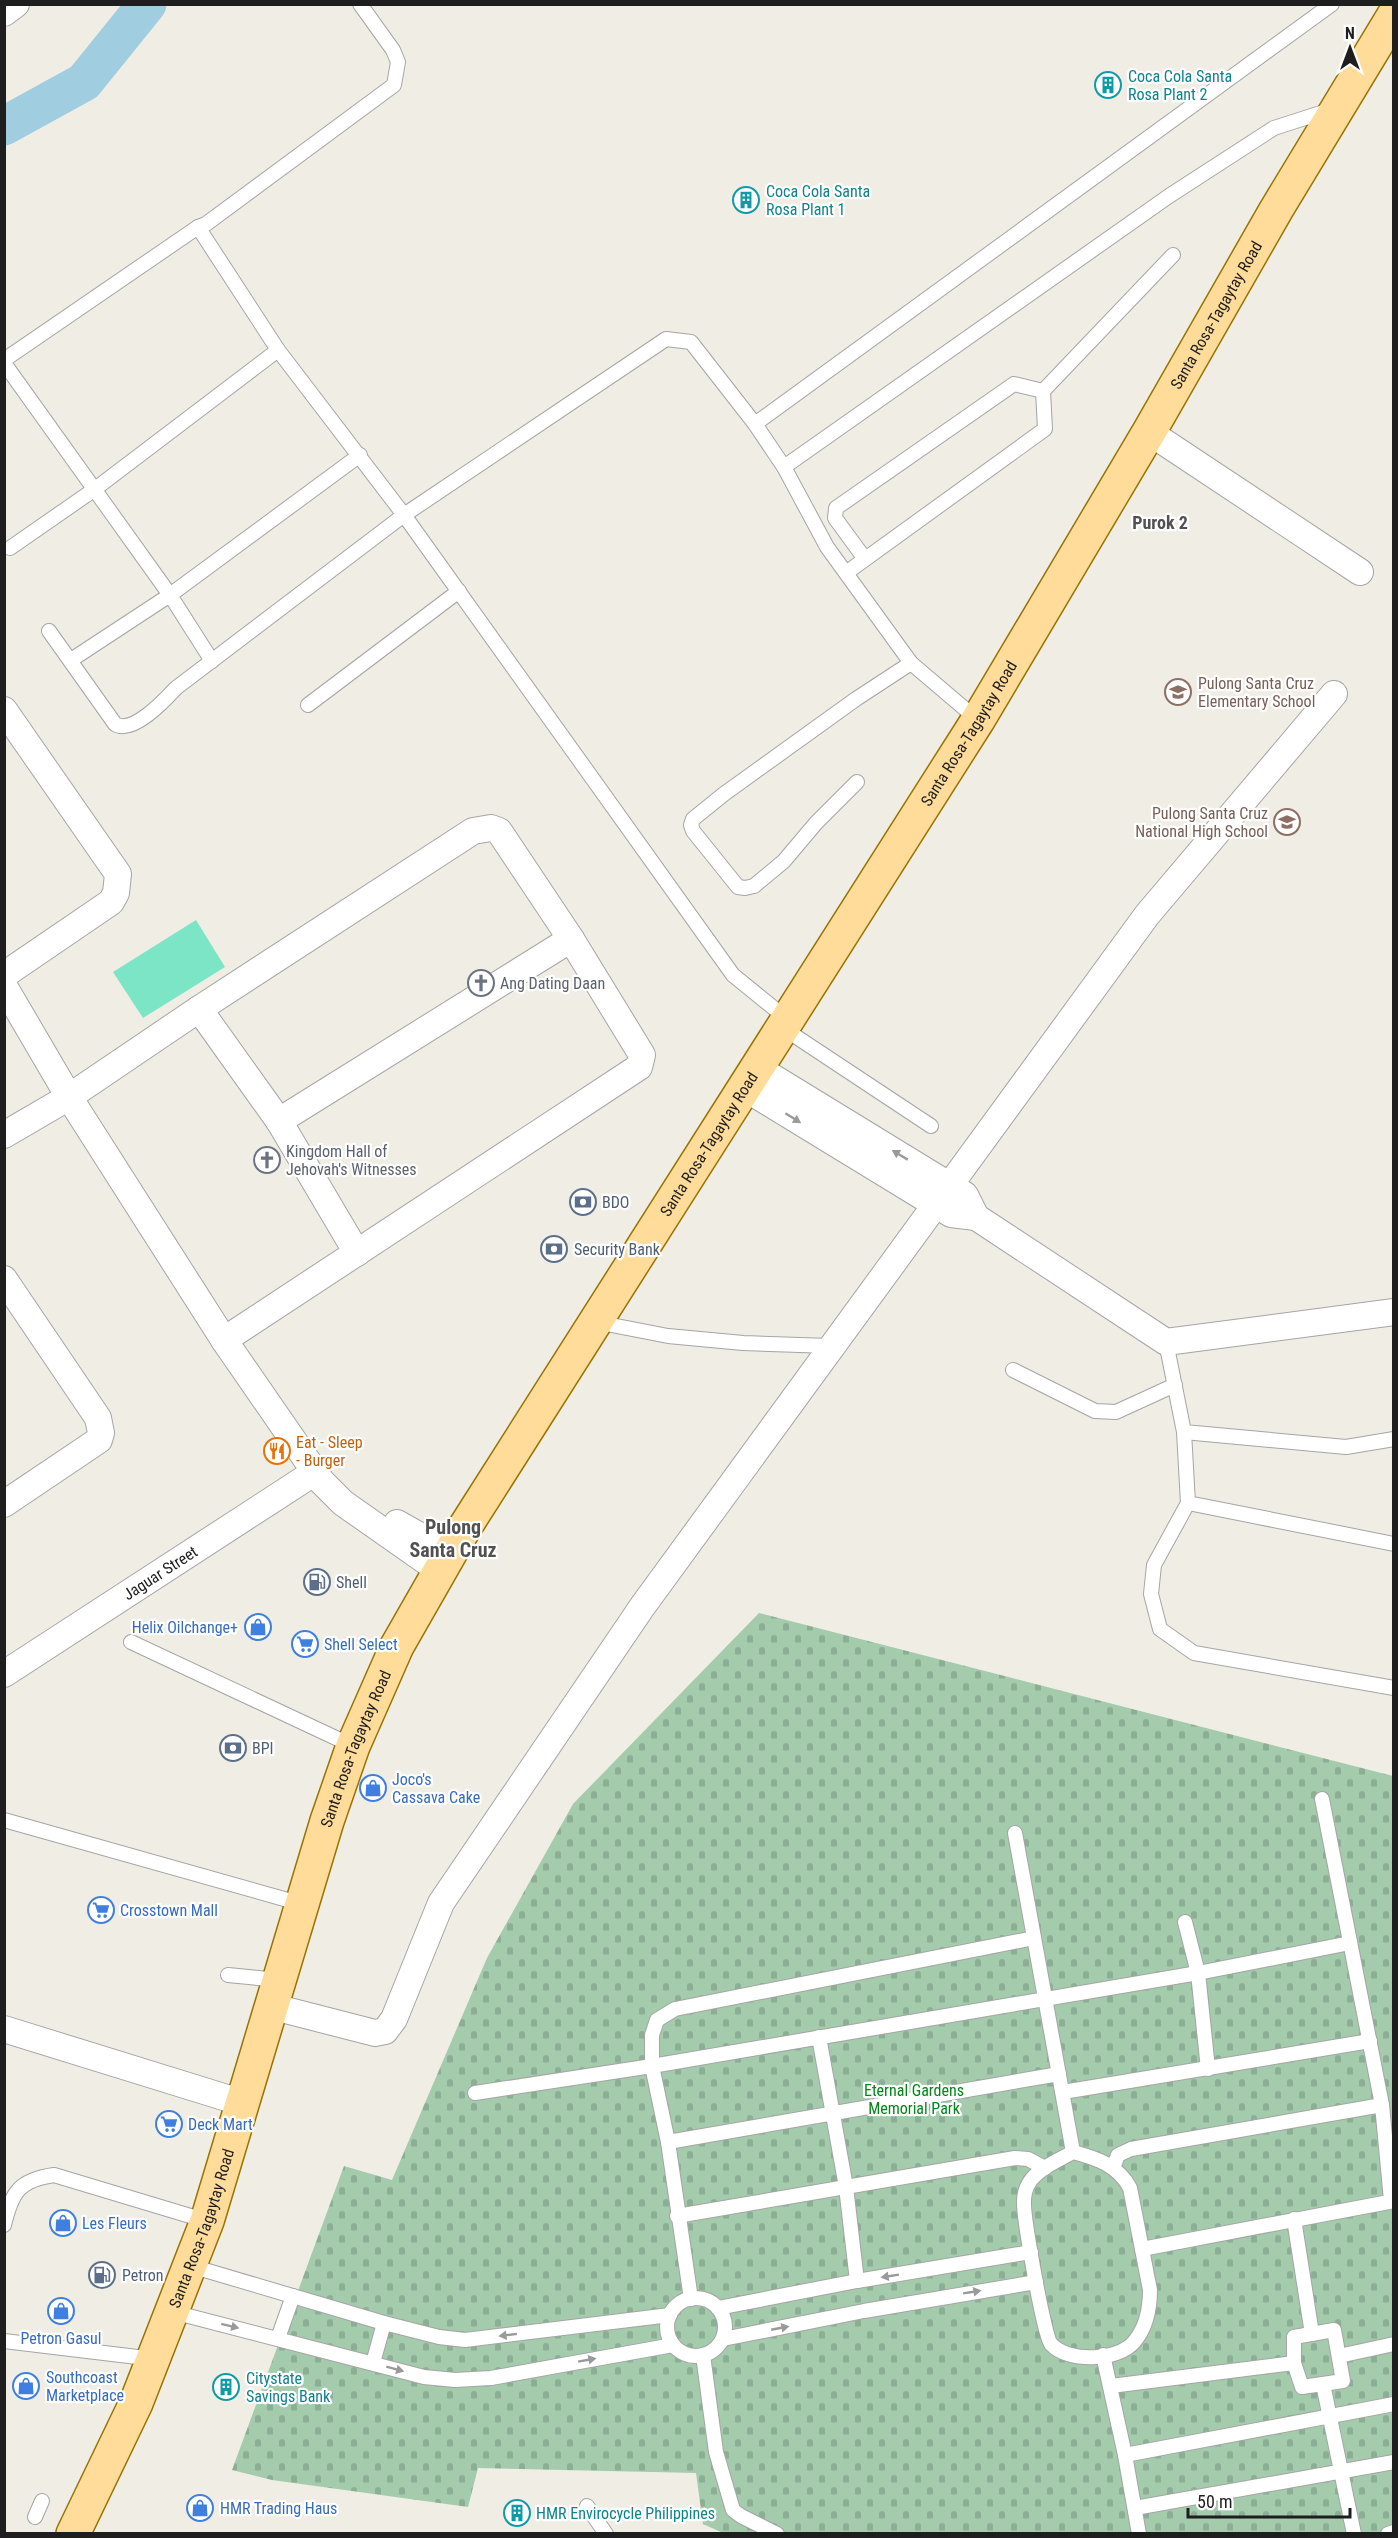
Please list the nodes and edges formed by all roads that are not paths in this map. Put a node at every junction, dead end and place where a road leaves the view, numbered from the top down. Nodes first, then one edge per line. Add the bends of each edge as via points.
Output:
1 (360, 4) edge
2 (1332, 4) edge
3 (1394, 15) edge
4 (1336, 109) junction
5 (198, 227) junction
6 (1173, 255) dead end
7 (278, 350) junction
8 (4, 362) edge
9 (1043, 391) junction
10 (755, 424) junction
11 (1149, 432) junction
12 (360, 455) junction
13 (784, 467) junction
14 (96, 489) junction
15 (404, 515) junction
16 (10, 548) dead end
17 (865, 559) junction
18 (1360, 572) dead end
19 (846, 573) junction
20 (459, 591) junction
21 (170, 595) junction
22 (49, 631) dead end
23 (71, 660) junction
24 (212, 661) junction
25 (911, 663) junction
26 (1334, 694) dead end
27 (308, 705) dead end
28 (4, 710) edge
29 (978, 720) junction
30 (857, 782) dead end
31 (571, 939) junction
32 (4, 975) edge
33 (4, 986) edge
34 (199, 1009) junction
35 (784, 1023) junction
36 (750, 1077) junction
37 (69, 1097) junction
38 (279, 1121) junction
39 (932, 1126) dead end
40 (4, 1135) edge
41 (942, 1195) junction
42 (357, 1252) junction
43 (4, 1279) edge
44 (1394, 1312) edge
45 (596, 1322) junction
46 (224, 1340) junction
47 (1166, 1342) junction
48 (831, 1346) junction
49 (1012, 1370) dead end
50 (1175, 1385) junction
51 (1184, 1432) junction
52 (1394, 1439) edge
53 (323, 1480) junction
54 (1188, 1503) junction
55 (4, 1504) edge
56 (1394, 1544) edge
57 (445, 1562) junction
58 (131, 1642) dead end
59 (4, 1674) edge
60 (1394, 1688) edge
61 (353, 1746) junction
62 (1322, 1799) dead end
63 (4, 1820) edge
64 (1015, 1833) dead end
65 (302, 1904) junction
66 (1185, 1922) dead end
67 (1034, 1938) junction
68 (1350, 1943) junction
69 (1198, 1973) junction
70 (228, 1975) dead end
71 (274, 1993) junction
72 (1044, 1999) junction
73 (4, 2029) edge
74 (819, 2037) junction
75 (1370, 2041) junction
76 (652, 2066) junction
77 (1208, 2068) junction
78 (1059, 2074) junction
79 (1063, 2092) junction
80 (475, 2093) dead end
81 (243, 2103) junction
82 (1382, 2105) junction
83 (832, 2115) junction
84 (668, 2142) junction
85 (1073, 2152) junction
86 (1045, 2168) junction
87 (1113, 2168) junction
88 (846, 2187) junction
89 (1392, 2200) edge
90 (677, 2216) junction
91 (1294, 2219) junction
92 (207, 2221) junction
93 (4, 2225) edge
94 (1142, 2249) junction
95 (1031, 2252) junction
96 (190, 2266) junction
97 (857, 2281) junction
98 (1036, 2282) junction
99 (293, 2296) junction
100 (691, 2299) junction
101 (718, 2308) junction
102 (173, 2312) junction
103 (670, 2315) junction
104 (384, 2323) junction
105 (1312, 2334) junction
106 (278, 2338) junction
107 (723, 2339) junction
108 (4, 2341) edge
109 (1394, 2344) edge
110 (673, 2345) junction
111 (703, 2355) junction
112 (1103, 2355) junction
113 (1339, 2356) junction
114 (154, 2359) junction
115 (373, 2363) junction
116 (1294, 2363) junction
117 (1323, 2384) junction
118 (1111, 2386) junction
119 (1394, 2404) edge
120 (1330, 2415) junction
121 (1125, 2455) junction
122 (1394, 2463) edge
123 (1340, 2472) junction
124 (42, 2501) dead end
125 (587, 2506) dead end
126 (1135, 2508) junction
127 (35, 2517) dead end
128 (1394, 2532) edge
129 (73, 2534) edge
130 (606, 2534) edge
131 (777, 2534) edge
132 (1139, 2534) edge
133 (1354, 2534) edge
134 (1388, 2534) edge

1 - 5 lane via 396,56 394,85
2 - 10 lane
3 - 4 main road, Santa Rosa-Tagaytay Road
4 - 11 main road, Santa Rosa-Tagaytay Road
4 - 13 lane via 1274,128 1169,196
5 - 7 lane
5 - 8 lane
6 - 9 lane
7 - 12 lane
7 - 14 lane
8 - 14 lane
9 - 17 lane via 1045,429
9 - 17 lane via 1014,384 836,508 835,518
10 - 13 lane
10 - 15 lane via 691,342 666,339
11 - 18 street
11 - 29 main road, Santa Rosa-Tagaytay Road
12 - 15 lane
12 - 21 lane
13 - 19 lane via 827,547
14 - 16 lane
14 - 21 lane
15 - 20 lane
15 - 24 lane
17 - 19 lane
19 - 25 lane
20 - 27 lane
20 - 35 lane via 733,975
21 - 23 lane
21 - 24 lane
22 - 23 lane
23 - 24 lane via 107,714 124,728 136,723
25 - 29 lane
25 - 30 lane via 724,794 693,819 691,825 738,887 754,886 784,861
26 - 41 street via 1147,915
28 - 32 street via 117,874 118,884 111,902
29 - 35 main road, Santa Rosa-Tagaytay Road
31 - 34 street via 499,831 482,829 473,831
31 - 38 street
31 - 42 street via 642,1055 636,1071
33 - 37 street
34 - 37 street
34 - 38 street
35 - 36 main road, Santa Rosa-Tagaytay Road
35 - 39 lane
36 - 41 street
36 - 45 main road, Santa Rosa-Tagaytay Road
37 - 40 street
37 - 46 street
38 - 42 street
41 - 47 street via 965,1195 976,1217
41 - 48 street
42 - 46 street
43 - 55 street via 98,1418 101,1433 99,1440
44 - 47 street
45 - 48 lane via 668,1336
45 - 57 main road, Santa Rosa-Tagaytay Road
46 - 53 street
47 - 50 lane
48 - 71 street via 642,1607 441,1903 394,2019 385,2031 375,2033
49 - 50 lane via 1095,1411 1116,1412
50 - 51 lane
51 - 52 lane via 1346,1447
51 - 54 lane
53 - 57 street
53 - 59 street, Jaguar Street
54 - 56 lane
54 - 60 lane via 1154,1565 1151,1594 1160,1629 1194,1653
57 - 61 main road, Santa Rosa-Tagaytay Road via 397,1646
58 - 61 lane
61 - 65 main road, Santa Rosa-Tagaytay Road
62 - 68 lane
63 - 65 lane
64 - 67 lane
65 - 71 main road, Santa Rosa-Tagaytay Road
66 - 69 lane
67 - 72 lane
67 - 76 lane via 675,2009 657,2020 652,2035
68 - 69 lane
68 - 75 lane
69 - 72 lane
69 - 77 lane
70 - 71 lane
71 - 81 main road, Santa Rosa-Tagaytay Road
72 - 74 lane
72 - 78 lane
73 - 81 street
74 - 76 lane
74 - 83 lane
75 - 77 lane
75 - 82 lane
76 - 80 lane
76 - 84 lane
77 - 79 lane
78 - 79 lane
78 - 83 lane
79 - 85 lane
81 - 92 main road, Santa Rosa-Tagaytay Road
82 - 87 lane via 1131,2149 1118,2155
82 - 89 lane
83 - 84 lane
83 - 88 lane
84 - 90 lane
85 - 86 lane
85 - 87 lane
86 - 88 lane via 1028,2159 1015,2158
86 - 95 lane via 1028,2185 1024,2201
87 - 94 lane via 1130,2187
88 - 90 lane
88 - 97 lane
89 - 91 lane
90 - 100 lane
91 - 94 lane
91 - 105 lane
92 - 93 lane via 54,2175 34,2179 19,2188
92 - 96 main road, Santa Rosa-Tagaytay Road
94 - 112 lane via 1150,2290 1146,2318 1126,2350
95 -> 97 lane
95 - 98 lane
96 - 99 lane
96 - 102 main road, Santa Rosa-Tagaytay Road
97 - 101 lane
107 -> 98 lane
98 - 112 lane via 1049,2342 1063,2355
99 - 104 lane
99 - 106 lane
100 - 101 lane via 706,2300
100 - 103 lane
101 - 107 lane via 724,2317
102 -> 106 lane
102 - 114 main road, Santa Rosa-Tagaytay Road
103 -> 104 lane via 465,2340
103 - 110 lane via 668,2331
104 - 115 lane
105 - 113 lane via 1334,2330
105 - 116 lane via 1294,2337
106 - 115 lane
107 - 111 lane
108 - 114 lane
109 - 113 lane
110 - 111 lane via 686,2355
115 -> 110 lane via 424,2377 455,2380
111 - 131 lane via 716,2452 733,2510
112 - 118 lane
113 - 117 lane via 1343,2381
114 - 129 main road, Santa Rosa-Tagaytay Road
116 - 117 lane via 1302,2388
116 - 118 lane
117 - 120 lane
118 - 121 lane
119 - 120 lane
120 - 121 lane
120 - 123 lane
121 - 126 lane
122 - 123 lane
123 - 126 lane
123 - 133 lane
124 - 127 lane
125 - 130 lane
126 - 132 lane
128 - 134 lane

